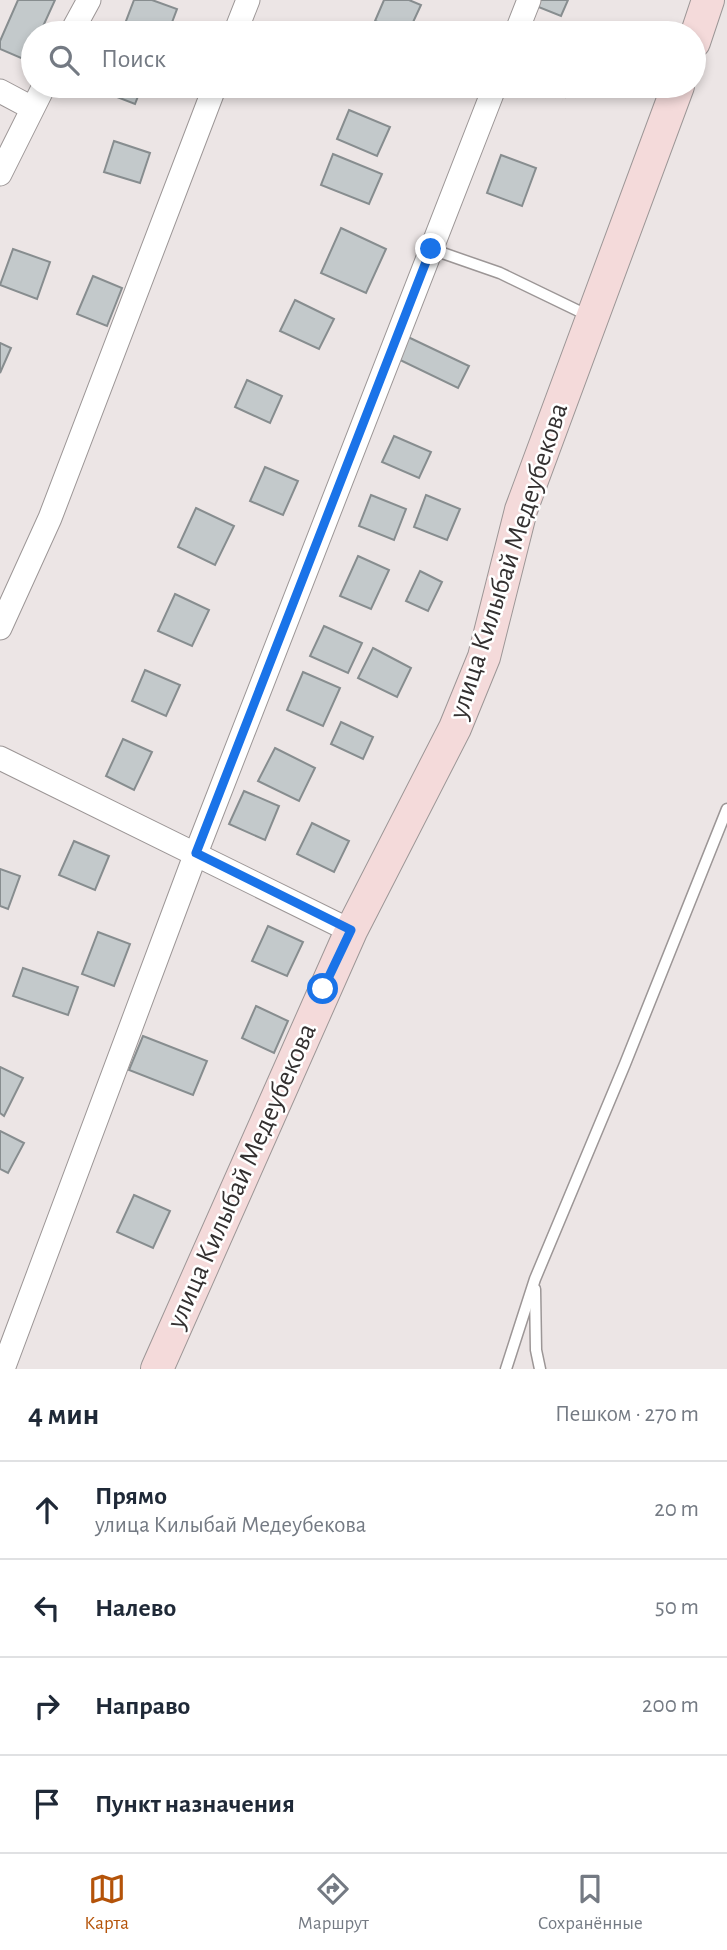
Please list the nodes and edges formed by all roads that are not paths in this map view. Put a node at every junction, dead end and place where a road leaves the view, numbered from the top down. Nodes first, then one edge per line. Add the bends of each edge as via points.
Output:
1 (89, 0) edge
2 (248, 0) edge
3 (529, 0) edge
4 (709, 0) edge
5 (78, 21) edge
6 (240, 21) edge
7 (521, 21) edge
8 (702, 21) edge
9 (0, 91) edge
10 (37, 98) edge
11 (210, 98) edge
12 (490, 98) edge
13 (674, 98) edge
14 (32, 108) junction
15 (0, 174) edge
16 (431, 249) junction
17 (592, 317) junction
18 (0, 628) edge
19 (0, 758) edge
20 (727, 809) edge
21 (196, 853) junction
22 (351, 930) junction
23 (535, 1279) junction
24 (3, 1369) edge
25 (157, 1369) edge
26 (506, 1369) edge
27 (540, 1369) edge

1 - 5 street
2 - 6 street
3 - 7 street
4 - 8 main road
9 - 14 street
10 - 14 street
11 - 18 street via 50,518
12 - 16 street
13 - 17 main road, улица Килыбай Медеубекова
14 - 15 street
16 - 17 lane via 500,273
16 - 21 street
17 - 22 main road, улица Килыбай Медеубекова via 520,510 484,657 455,728
19 - 21 street
20 - 23 lane
21 - 22 street
21 - 24 street
22 - 25 main road, улица Килыбай Медеубекова
23 - 26 lane
23 - 27 lane

